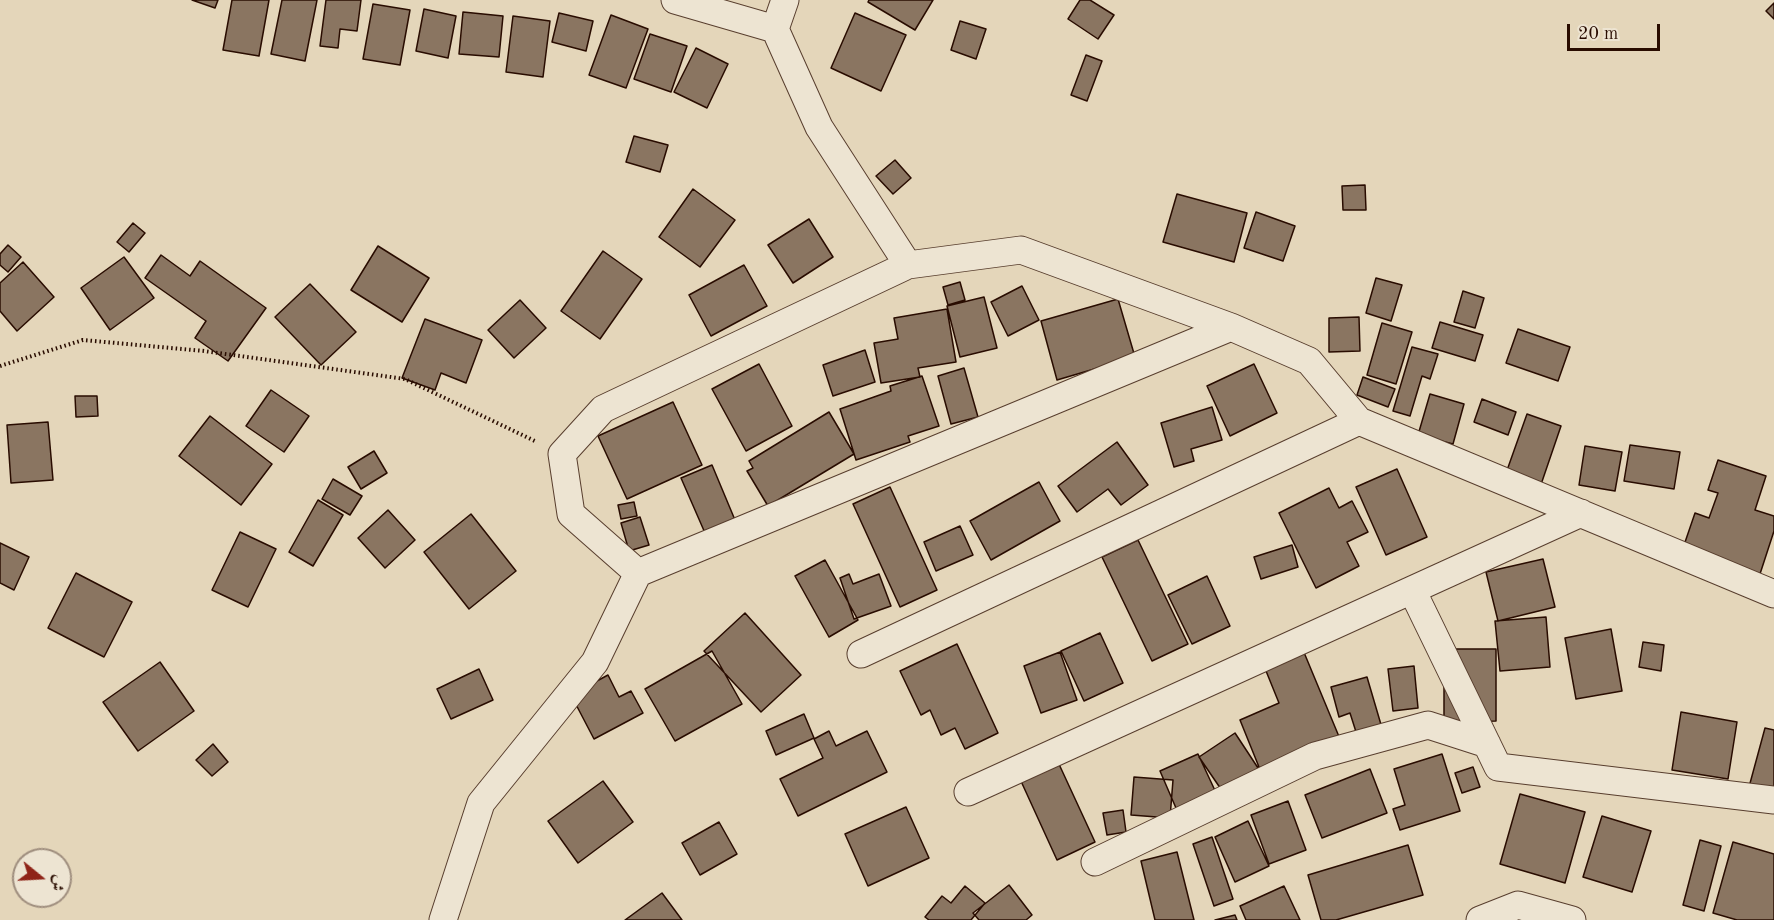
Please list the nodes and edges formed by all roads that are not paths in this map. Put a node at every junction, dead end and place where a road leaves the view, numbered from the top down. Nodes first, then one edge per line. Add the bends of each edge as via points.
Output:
1 (675, 0) edge
2 (748, 0) edge
3 (785, 0) edge
4 (775, 29) junction
5 (908, 265) junction
6 (1231, 327) junction
7 (1359, 421) junction
8 (1581, 513) junction
9 (638, 573) junction
10 (1412, 590) junction
11 (1774, 594) edge
12 (861, 654) dead end
13 (1487, 744) junction
14 (968, 792) dead end
15 (1774, 800) edge
16 (1095, 862) dead end
17 (443, 920) edge
18 (1480, 920) edge
19 (1572, 920) edge

1 - 4 street
2 - 4 street
3 - 4 street
4 - 5 street via 819,127
5 - 6 street via 1022,250
5 - 9 street via 603,409 562,454 572,514
6 - 7 street via 1310,361
6 - 9 street
7 - 8 street
7 - 12 street
8 - 10 street
8 - 11 street
9 - 17 street via 595,662 482,803
10 - 13 street
10 - 14 street
13 - 15 street via 1498,767
13 - 16 street via 1428,725 1316,756
18 - 19 street via 1518,905

